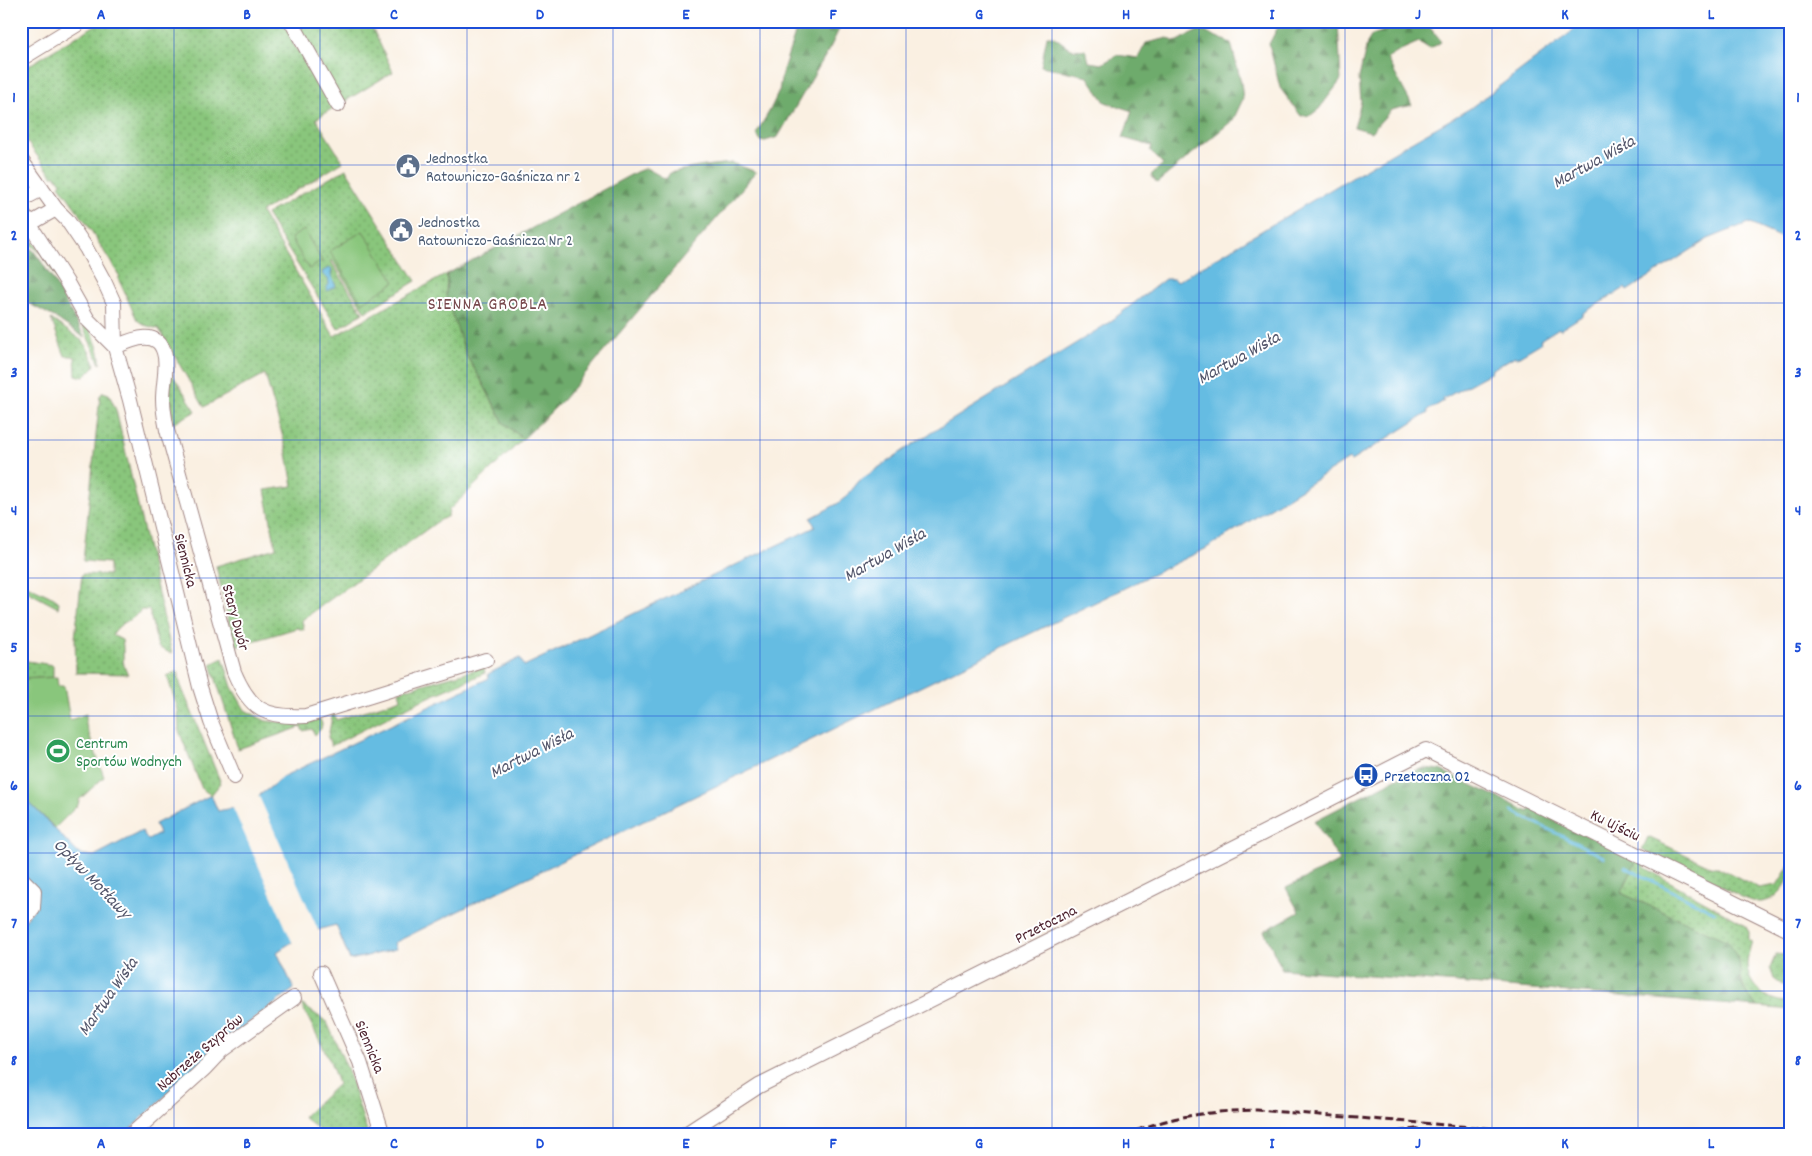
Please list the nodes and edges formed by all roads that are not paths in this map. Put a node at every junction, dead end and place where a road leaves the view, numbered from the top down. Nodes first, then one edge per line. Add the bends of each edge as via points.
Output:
1 (82, 21) edge
2 (291, 21) edge
3 (21, 59) edge
4 (338, 105) dead end
5 (21, 160) edge
6 (42, 189) junction
7 (21, 200) edge
8 (56, 209) junction
9 (21, 211) edge
10 (26, 226) edge
11 (115, 348) junction
12 (486, 660) dead end
13 (1426, 750) joint
14 (234, 777) dead end
15 (21, 878) edge
16 (21, 922) edge
17 (1791, 931) edge
18 (321, 973) dead end
19 (294, 998) dead end
20 (131, 1135) edge
21 (383, 1135) edge
22 (684, 1135) edge

1 - 3 street
2 - 4 street
5 - 6 street, Siennicka
6 - 7 street
6 - 8 street, Siennicka
8 - 10 street
8 - 11 street, Siennicka via 86,248 114,303
9 - 10 street, Siennicka
10 - 11 street, Siennicka via 88,320
11 - 12 street, Stary Dwór via 135,338 147,337 162,348 167,430 234,672 251,703 274,715 306,716
11 - 14 street, Siennicka via 195,668 211,722
13 - 17 street, Ku Ujściu
13 - 22 street, Przetoczna via 758,1086
15 - 16 street via 34,891 32,908
18 - 21 street, Siennicka via 360,1062
19 - 20 street, Nabrzeże Szyprów via 222,1050

